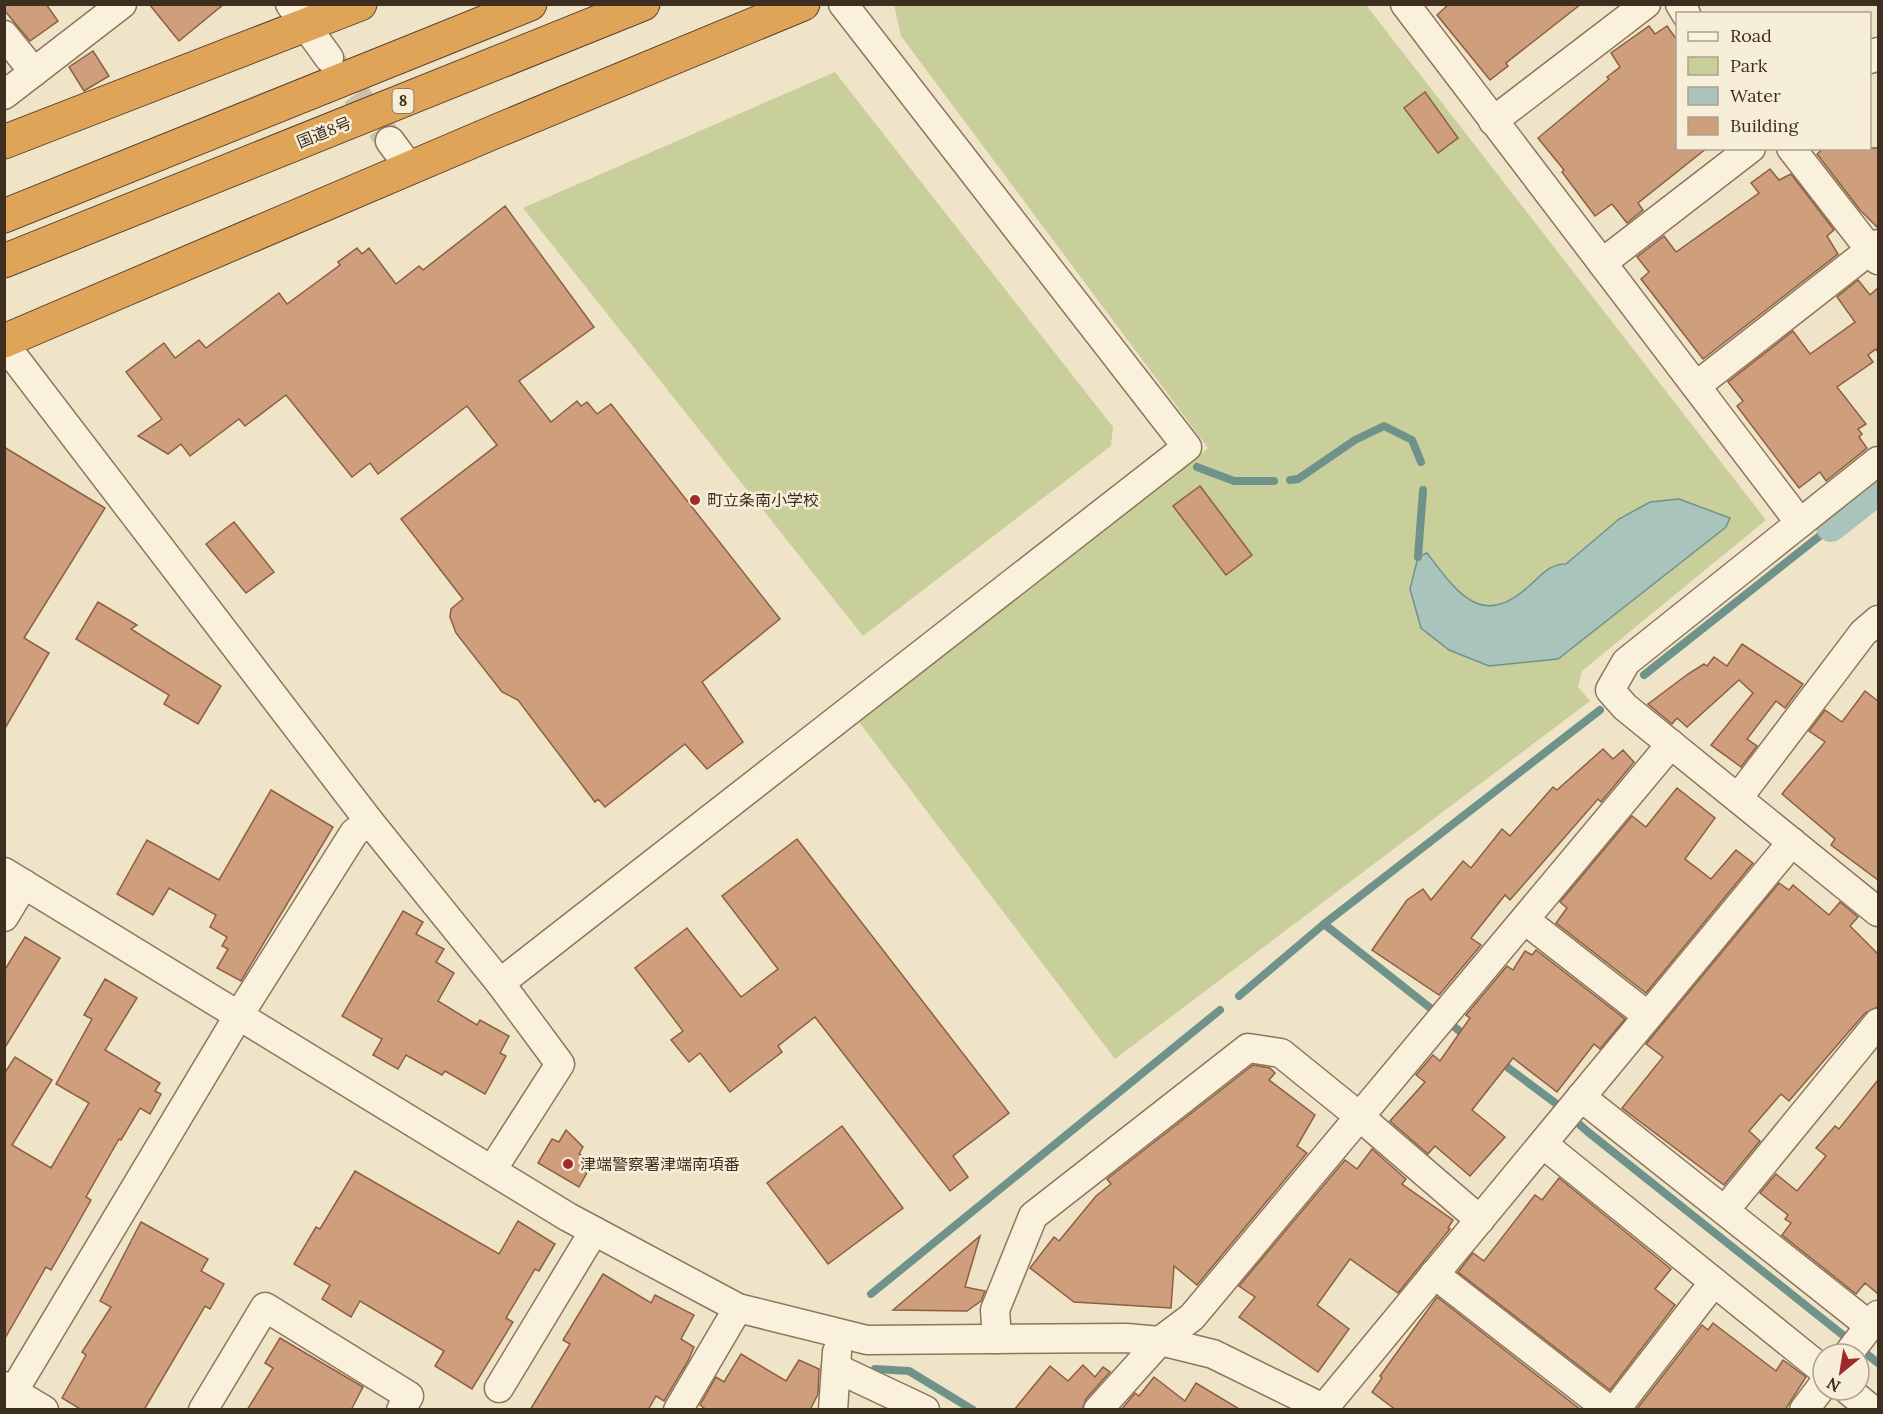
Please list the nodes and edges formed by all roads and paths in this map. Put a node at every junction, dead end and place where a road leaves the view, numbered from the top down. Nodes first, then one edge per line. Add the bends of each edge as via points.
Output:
1 (122, 4) edge
2 (360, 4) edge
3 (530, 4) edge
4 (644, 4) edge
5 (802, 4) edge
6 (843, 4) edge
7 (1405, 4) edge
8 (1646, 4) edge
9 (298, 15) edge
10 (4, 35) edge
11 (329, 58) tunnel mouth
12 (34, 72) junction
13 (4, 95) edge
14 (1493, 121) junction
15 (390, 141) tunnel mouth
16 (4, 142) edge
17 (1748, 150) edge
18 (1793, 150) edge
19 (410, 168) junction
20 (4, 216) edge
21 (1876, 251) edge
22 (4, 261) edge
23 (1602, 263) junction
24 (4, 343) edge
25 (1696, 386) junction
26 (1878, 461) edge
27 (1800, 523) junction
28 (1878, 621) edge
29 (1671, 744) junction
30 (1738, 798) junction
31 (369, 821) junction
32 (1792, 842) junction
33 (14, 878) edge
34 (1878, 910) edge
35 (4, 917) edge
36 (1525, 920) junction
37 (500, 983) junction
38 (239, 1015) junction
39 (1648, 1016) junction
40 (1878, 1023) edge
41 (1578, 1101) junction
42 (1360, 1117) junction
43 (1546, 1139) junction
44 (492, 1170) junction
45 (1725, 1210) junction
46 (1480, 1220) junction
47 (594, 1231) junction
48 (1434, 1274) junction
49 (1714, 1282) junction
50 (738, 1308) junction
51 (1865, 1333) edge
52 (839, 1335) junction
53 (997, 1339) junction
54 (1160, 1341) junction
55 (1811, 1360) edge
56 (836, 1368) junction
57 (500, 1388) dead end
58 (8, 1395) edge
59 (1287, 1401) edge
60 (1325, 1409) edge
61 (44, 1410) edge
62 (203, 1410) edge
63 (401, 1410) edge
64 (678, 1410) edge
65 (833, 1410) edge
66 (925, 1410) edge
67 (1098, 1410) edge
68 (1609, 1410) edge
69 (1615, 1410) edge

1 - 12 street
2 - 9 highway
3 - 20 highway
4 - 22 highway, 国道8号 / 8
5 - 19 highway
6 - 37 street via 1187,447
7 - 14 street
8 - 14 street
9 - 11 street
9 - 16 highway
10 - 12 street
12 - 13 street
14 - 23 street
15 - 19 street
17 - 23 street
18 - 21 street
19 - 24 highway
21 - 25 street
23 - 25 street
24 - 31 street
25 - 27 street
26 - 27 street
27 - 29 street via 1626,662 1610,690
28 - 30 street via 1863,633
29 - 30 street
29 - 36 street
30 - 32 street
31 - 37 street
31 - 38 street via 354,833
32 - 34 street
32 - 39 street
33 - 35 street
33 - 38 street
36 - 39 street
36 - 42 street
37 - 44 street via 560,1064
38 - 44 street
38 - 58 street
39 - 41 street
40 - 45 street
41 - 43 street
41 - 45 street
42 - 46 street
42 - 53 street via 1281,1053 1248,1048 1033,1216 995,1310
42 - 54 street via 1192,1317
43 - 46 street
43 - 49 street
44 - 47 street
45 - 51 street
46 - 48 street
47 - 50 street
47 - 57 street
48 - 60 street
48 - 68 street
49 - 55 street
49 - 69 street
50 - 52 street
50 - 64 street
52 - 53 street via 867,1341
52 - 56 street
53 - 54 street
54 - 59 street via 1213,1354
54 - 67 street
56 - 65 street
56 - 66 street
58 - 61 street
59 - 60 street
62 - 63 street via 265,1307 409,1396

